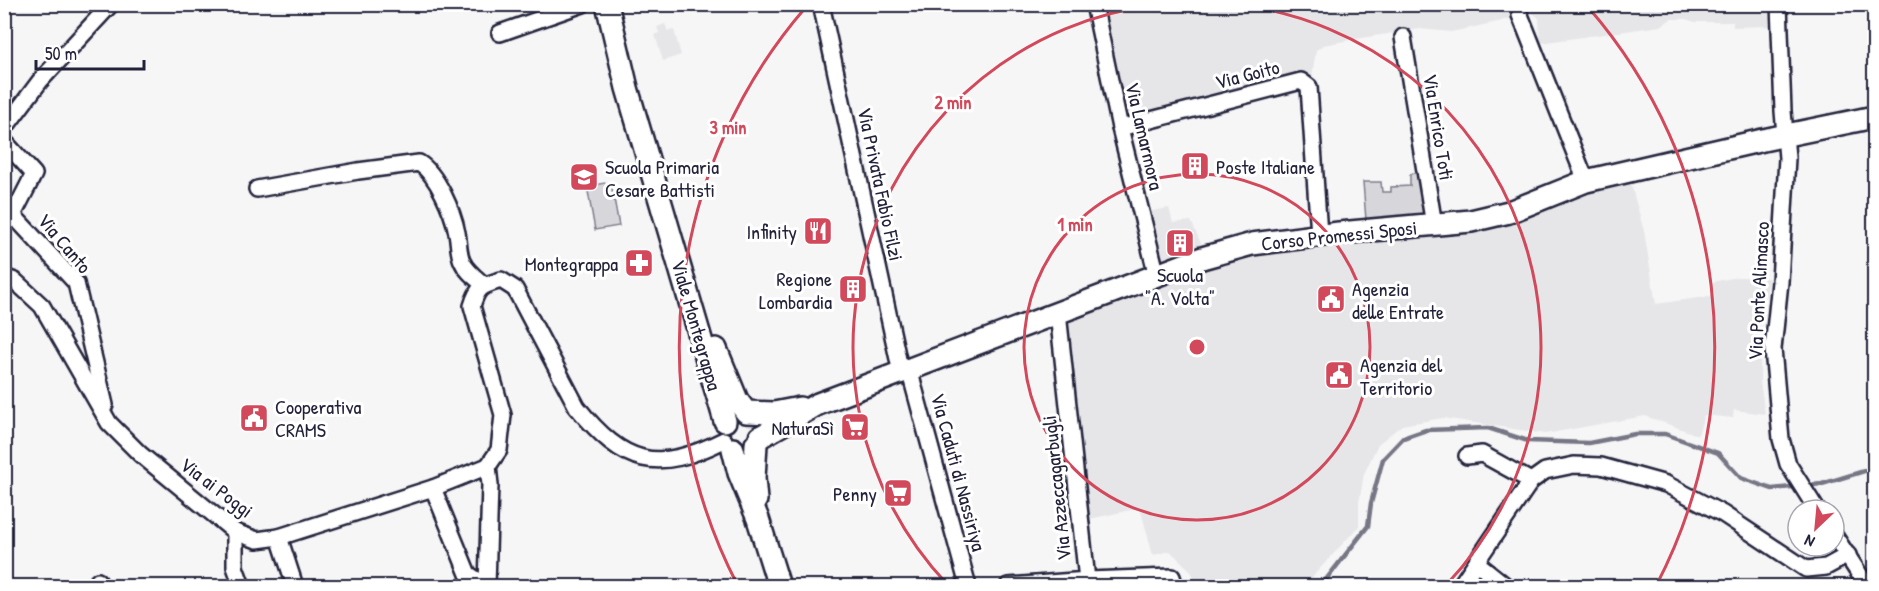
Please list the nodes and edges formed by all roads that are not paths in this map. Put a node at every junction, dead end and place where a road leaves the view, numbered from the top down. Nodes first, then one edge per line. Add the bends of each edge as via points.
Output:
1 (111, 4) edge
2 (583, 4) edge
3 (607, 4) edge
4 (820, 4) edge
5 (1094, 4) edge
6 (1779, 4) edge
7 (1520, 15) dead end
8 (500, 33) dead end
9 (1403, 37) dead end
10 (1875, 117) edge
11 (1120, 128) junction
12 (4, 129) edge
13 (1785, 136) junction
14 (4, 141) edge
15 (1586, 181) junction
16 (257, 189) dead end
17 (1434, 225) junction
18 (670, 230) junction
19 (1319, 235) junction
20 (1157, 276) junction
21 (4, 277) edge
22 (484, 285) junction
23 (1058, 313) junction
24 (905, 371) junction
25 (818, 404) junction
26 (746, 412) junction
27 (109, 423) junction
28 (727, 436) junction
29 (758, 441) junction
30 (1467, 456) dead end
31 (488, 466) junction
32 (1531, 481) junction
33 (432, 488) junction
34 (1809, 498) edge
35 (758, 519) junction
36 (236, 532) junction
37 (279, 537) junction
38 (1846, 552) edge
39 (1848, 555) junction
40 (1477, 563) junction
41 (1087, 580) junction
42 (242, 586) edge
43 (295, 586) edge
44 (487, 586) edge
45 (779, 586) edge
46 (968, 586) edge
47 (1008, 586) edge
48 (1175, 586) edge
49 (1460, 586) edge
50 (1506, 586) edge
51 (1867, 586) edge

1 - 12 street via 40,81
2 - 8 street
3 - 18 street, Viale Montegrappa via 627,88
4 - 24 street, Via Privata Fabio Filzi
5 - 11 street, Via Lamarmora
6 - 13 street, Via Ponte Alimasco
7 - 15 street
9 - 17 street, Via Enrico Toti
10 - 13 street, Corso Promessi Sposi
11 - 19 street, Via Goito via 1301,81 1309,87
11 - 20 street, Via Lamarmora
13 - 15 street, Corso Promessi Sposi
13 - 34 street, Via Ponte Alimasco via 1780,282 1773,345 1781,440 1788,464
14 - 27 street, Via Canto via 34,174 13,215 76,283
15 - 17 street, Corso Promessi Sposi via 1509,212
16 - 22 street via 419,163 429,169 446,202 461,260
17 - 19 street, Corso Promessi Sposi
18 - 26 street, Viale Montegrappa via 733,391
18 - 28 street, Viale Montegrappa
19 - 20 street, Corso Promessi Sposi via 1252,244
20 - 23 street, Corso Promessi Sposi
21 - 27 street, Via ai Poggi via 15,281 42,306
22 - 28 street via 501,280 514,289 577,407 623,451 640,459 669,459 696,454
22 - 31 street via 476,292 472,306 503,415 499,450
23 - 24 street, Corso Promessi Sposi
23 - 41 street, Via Azzeccagarbugli
24 - 25 street, Corso Promessi Sposi
24 - 46 street, Via Caduti di Nassiriya
25 - 26 street, Corso Promessi Sposi via 774,413
25 - 29 street, Corso Promessi Sposi
26 - 28 street via 730,415
26 - 29 street via 759,422
27 - 36 street, Via ai Poggi via 140,454
28 - 29 street via 741,450
28 - 35 street, Viale Montegrappa
29 - 35 street, Viale Montegrappa via 754,478
30 - 32 street via 1482,454
31 - 33 street, Via ai Poggi
31 - 44 street
32 - 39 street via 1545,471 1574,465 1601,466 1673,488 1724,514 1806,569 1827,567
32 - 40 street
33 - 37 street, Via ai Poggi
33 - 44 street via 468,574
35 - 45 street, Viale Montegrappa
36 - 37 street, Via ai Poggi via 257,540
36 - 42 street via 235,567
37 - 43 street
38 - 39 street
39 - 51 street
40 - 49 street
40 - 50 street
41 - 47 street, Via Azzeccagarbugli
41 - 48 street via 1172,577

